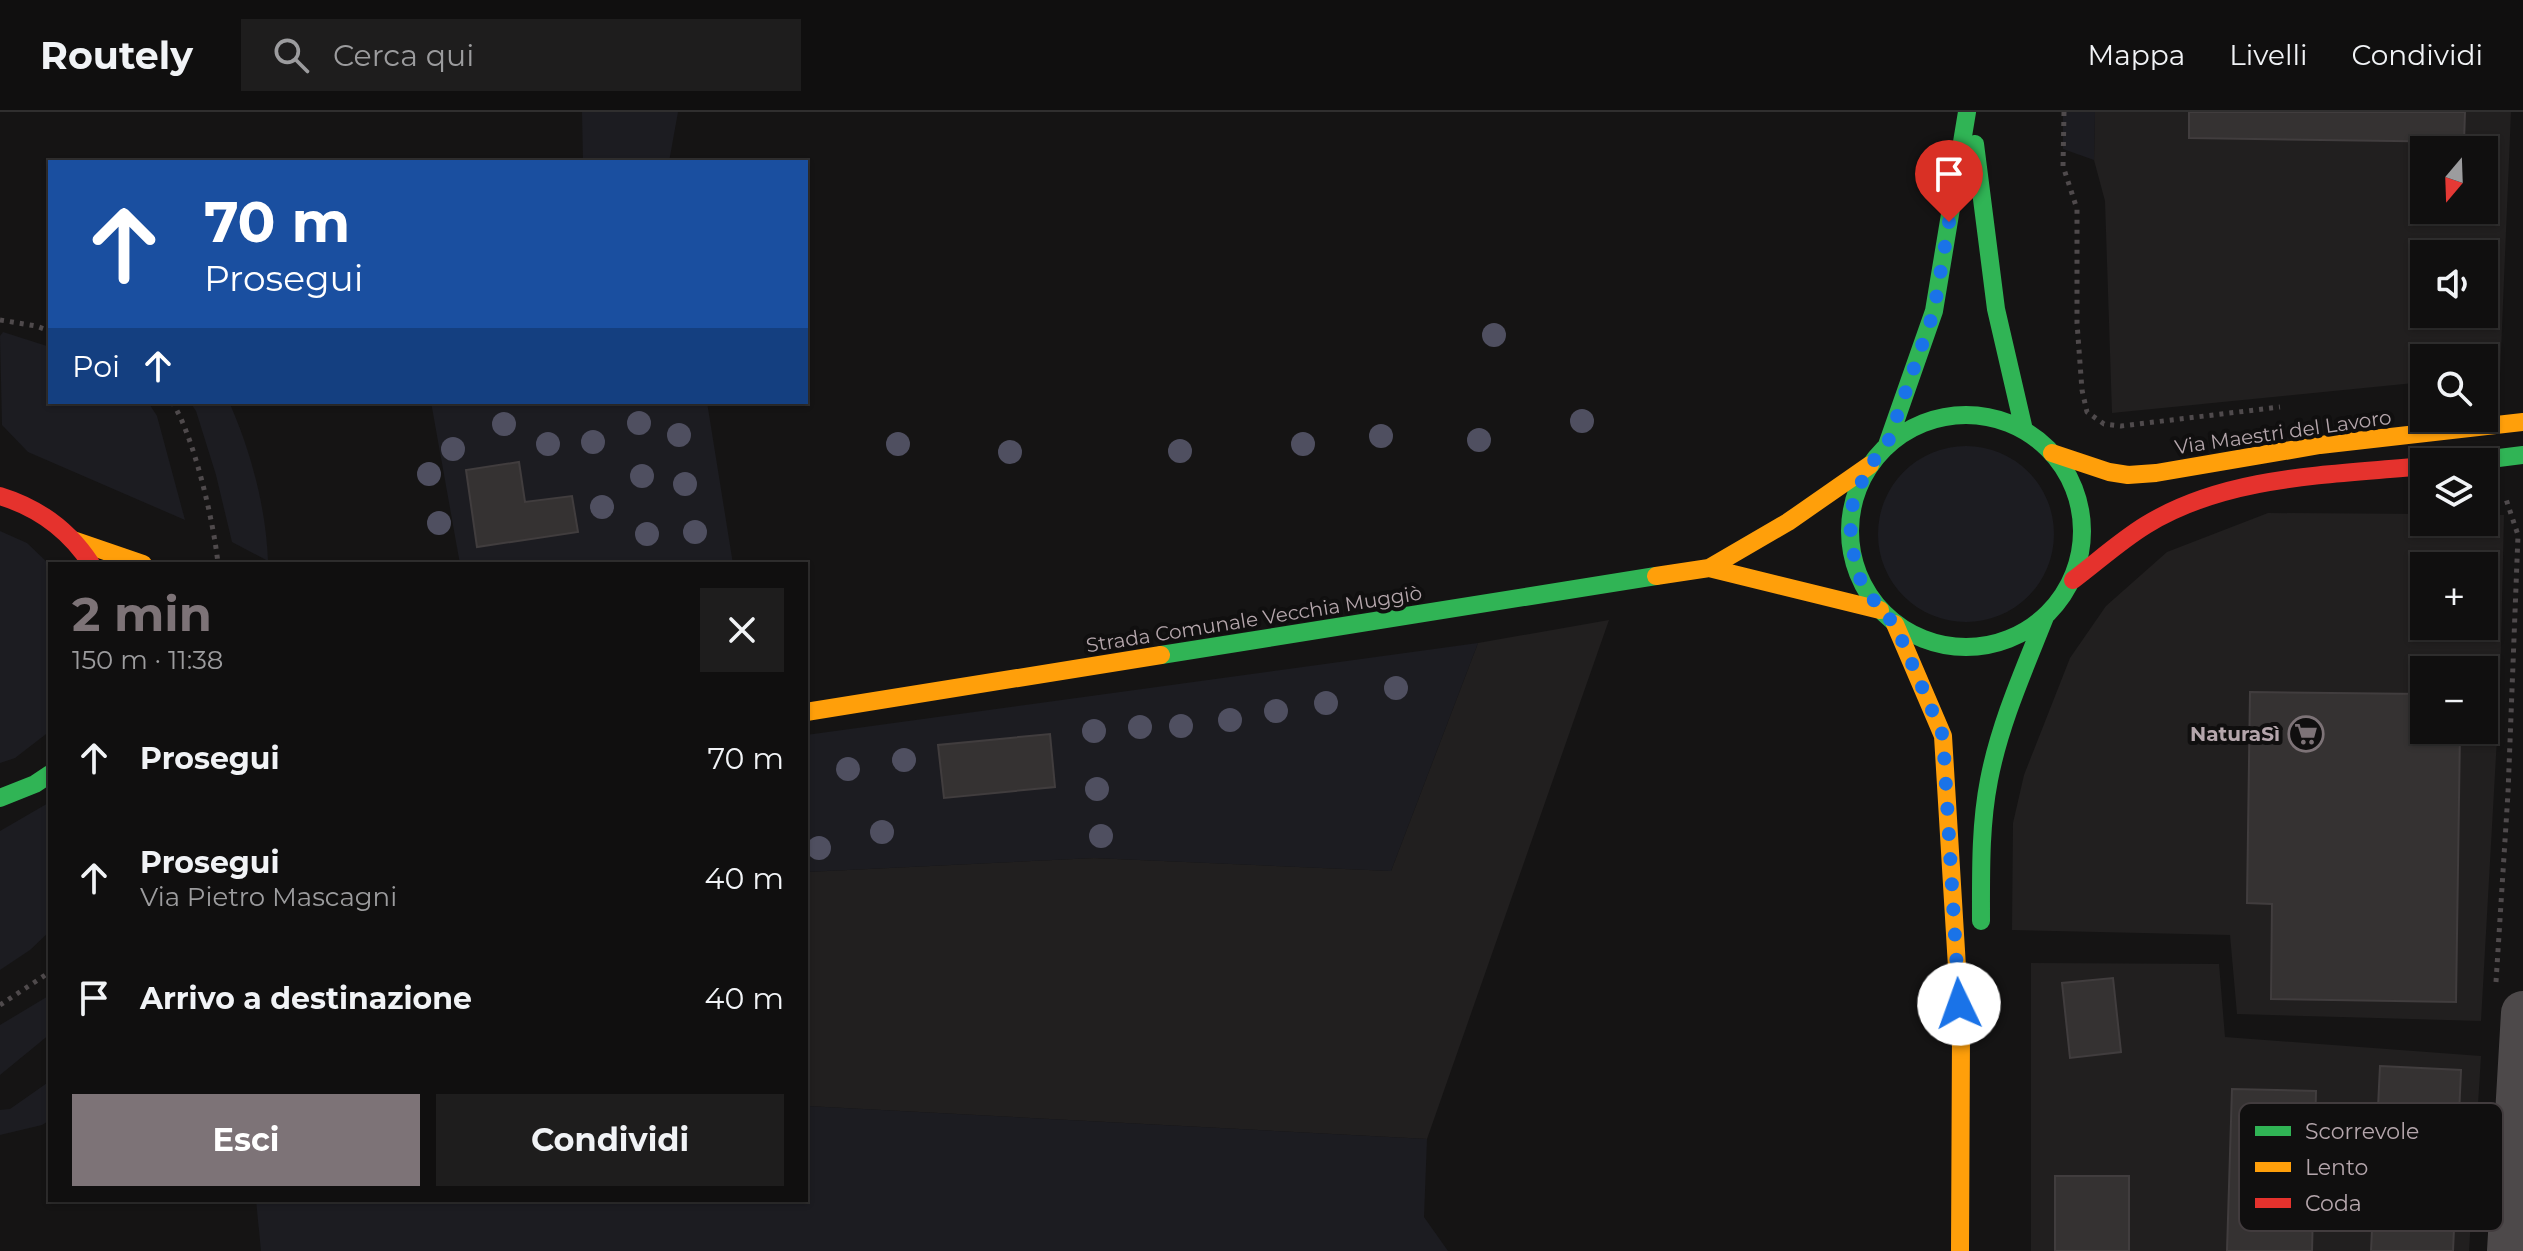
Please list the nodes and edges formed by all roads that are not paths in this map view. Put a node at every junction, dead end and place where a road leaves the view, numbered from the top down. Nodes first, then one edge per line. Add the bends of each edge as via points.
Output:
1 (1969, 112) edge
2 (2523, 422) edge
3 (2024, 430) junction
4 (1887, 445) junction
5 (2052, 453) junction
6 (2523, 455) edge
7 (2498, 458) edge
8 (1870, 465) junction
9 (2410, 468) edge
10 (0, 496) edge
11 (73, 540) junction
12 (90, 562) edge
13 (137, 562) edge
14 (1709, 568) junction
15 (2073, 580) junction
16 (1880, 610) junction
17 (2045, 617) junction
18 (1895, 624) junction
19 (808, 712) edge
20 (48, 775) edge
21 (0, 798) edge
22 (1981, 932) dead end
23 (1975, 961) dead end
24 (2509, 999) edge
25 (1961, 1033) junction
26 (1960, 1251) edge
27 (2509, 1251) edge

1 - 3 main road via 1996,309
1 - 4 main road via 1934,311
2 - 5 main road, Via Maestri del Lavoro via 2320,445 2128,475
3 - 4 main road via 1989,417 1952,416 1917,425
3 - 5 main road
4 - 8 main road
5 - 15 main road via 2079,500 2081,554
6 - 7 main road
8 - 14 main road
8 - 16 main road via 1853,500 1850,539 1859,577
9 - 15 main road via 2223,494 2149,523
10 - 11 main road via 32,508
11 - 12 main road
11 - 13 main road
14 - 16 main road
14 - 19 main road, Strada Comunale Vecchia Muggiò
15 - 17 main road
16 - 18 main road
17 - 18 main road via 1998,644 1944,646
17 - 22 main road via 1989,778 1982,830
18 - 25 main road via 1943,736
20 - 21 main road
23 - 25 main road
24 - 27 street
25 - 26 main road

